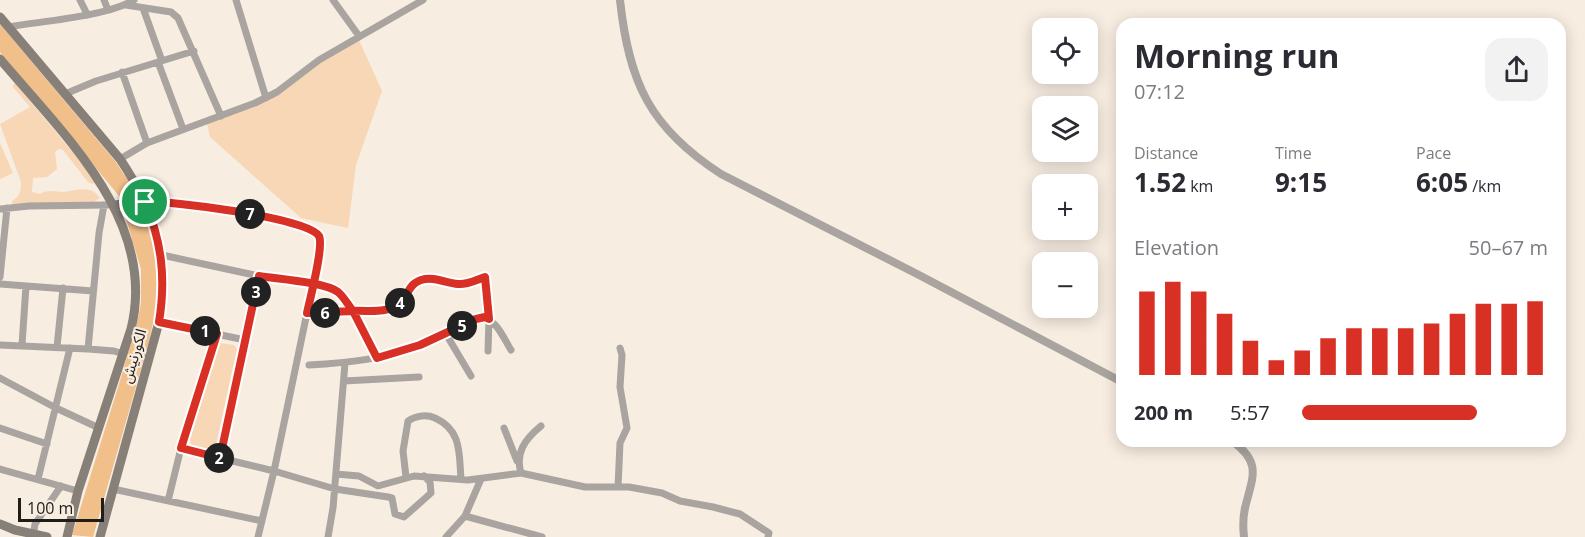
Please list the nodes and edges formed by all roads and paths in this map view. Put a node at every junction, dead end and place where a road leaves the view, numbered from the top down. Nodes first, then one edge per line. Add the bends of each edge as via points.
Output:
1 (80, 0) edge
2 (104, 0) edge
3 (134, 0) edge
4 (236, 0) edge
5 (333, 0) edge
6 (423, 0) edge
7 (620, 0) edge
8 (126, 5) junction
9 (143, 8) junction
10 (108, 10) junction
11 (87, 14) junction
12 (0, 17) edge
13 (8, 27) junction
14 (359, 36) junction
15 (194, 51) junction
16 (0, 60) edge
17 (160, 62) junction
18 (122, 72) junction
19 (65, 94) junction
20 (266, 98) junction
21 (221, 116) junction
22 (183, 129) junction
23 (147, 143) junction
24 (120, 159) junction
25 (142, 202) junction
26 (113, 205) junction
27 (4, 209) edge
28 (162, 255) junction
29 (259, 276) junction
30 (0, 277) edge
31 (0, 284) edge
32 (313, 284) junction
33 (26, 286) junction
34 (63, 288) junction
35 (93, 291) junction
36 (353, 311) junction
37 (307, 313) junction
38 (489, 319) junction
39 (159, 322) junction
40 (217, 334) junction
41 (446, 334) junction
42 (245, 340) junction
43 (0, 345) edge
44 (22, 345) junction
45 (57, 347) junction
46 (70, 348) junction
47 (88, 348) junction
48 (620, 348) dead end
49 (511, 350) dead end
50 (488, 351) dead end
51 (124, 354) junction
52 (377, 358) junction
53 (345, 363) junction
54 (309, 364) dead end
55 (471, 376) dead end
56 (419, 377) dead end
57 (0, 378) edge
58 (1116, 379) edge
59 (344, 381) junction
60 (56, 408) junction
61 (541, 426) dead end
62 (99, 428) junction
63 (504, 428) dead end
64 (0, 429) edge
65 (47, 444) junction
66 (1238, 447) edge
67 (181, 448) junction
68 (220, 458) junction
69 (518, 464) junction
70 (0, 469) edge
71 (274, 471) junction
72 (521, 473) junction
73 (336, 474) junction
74 (424, 476) junction
75 (406, 477) junction
76 (38, 479) junction
77 (481, 479) junction
78 (461, 480) junction
79 (61, 486) junction
80 (618, 487) junction
81 (113, 489) junction
82 (335, 489) junction
83 (78, 491) junction
84 (168, 501) junction
85 (465, 516) junction
86 (262, 521) junction
87 (0, 524) edge
88 (0, 530) edge
89 (15, 530) junction
90 (34, 536) edge
91 (47, 537) edge
92 (67, 537) edge
93 (100, 537) edge
94 (258, 537) edge
95 (328, 537) edge
96 (446, 537) edge
97 (542, 537) edge
98 (768, 537) edge
99 (1244, 537) edge

1 - 11 street
2 - 10 street
3 - 8 street
4 - 20 street
5 - 14 street
6 - 14 street
7 - 58 street via 631,60 647,103 697,158
8 - 9 street
8 - 10 street
9 - 15 street via 175,14
9 - 17 street
10 - 11 street
11 - 13 street
12 - 13 main road, الكورنيش
13 - 19 main road, الكورنيش
14 - 20 street
15 - 17 street
15 - 21 street
16 - 26 main road, الكورنيش via 95,175
17 - 18 street
17 - 22 street
18 - 19 street
18 - 23 street
19 - 24 main road, الكورنيش
20 - 21 street
21 - 22 street
22 - 23 street
23 - 24 street
24 - 25 main road, الكورنيش
25 - 26 main road
25 - 28 main road, الكورنيش via 154,225
25 - 32 street via 270,217 311,229 319,235 321,246
26 - 27 street
26 - 35 street
26 - 51 main road, الكورنيش via 137,279 136,309
27 - 30 street
28 - 29 street
28 - 39 main road, الكورنيش via 164,291
29 - 32 street
29 - 42 street
31 - 33 street
32 - 36 street via 339,293
32 - 37 street
33 - 34 street
33 - 44 street
34 - 35 street
34 - 45 street
35 - 47 street
36 - 37 street
36 - 38 street via 391,309 402,301 411,285 422,280 460,284 485,277
36 - 52 street
37 - 71 street
38 - 41 street via 476,319
38 - 49 street
38 - 50 street
39 - 40 street
39 - 81 main road, الكورنيش
40 - 42 street
40 - 67 street
41 - 52 street
41 - 55 street
42 - 68 street
43 - 44 street
44 - 45 street
45 - 46 street
46 - 47 street
46 - 60 street
47 - 51 street
48 - 80 street via 620,387 627,429 620,443
51 - 62 main road, الكورنيش
52 - 53 street
53 - 54 street
53 - 59 street
56 - 59 street
57 - 60 street
59 - 73 street
60 - 62 street
60 - 65 street
61 - 69 street via 524,444
62 - 83 main road, الكورنيش
63 - 69 street
64 - 65 street
65 - 76 street
66 - 99 street via 1253,468
67 - 68 street
67 - 84 street
68 - 71 street
69 - 72 street
70 - 76 street
71 - 82 street
71 - 86 street
72 - 77 street
72 - 80 street via 585,488
73 - 75 street via 359,476 378,486
73 - 82 street
74 - 75 street
74 - 78 street
74 - 82 street via 430,482 431,493 404,517 395,514 392,498
75 - 78 street via 403,451 408,421 432,417 448,425 455,435
76 - 79 street
77 - 78 street
77 - 85 street
79 - 83 street
79 - 90 street via 34,524
80 - 98 street via 662,493 680,501 740,514 769,533
81 - 84 street
81 - 93 main road, الكورنيش
82 - 95 street
83 - 92 main road, الكورنيش
84 - 86 street
85 - 96 street
85 - 97 street
86 - 94 street
87 - 89 main road
88 - 89 main road
89 - 90 main road
90 - 91 main road

